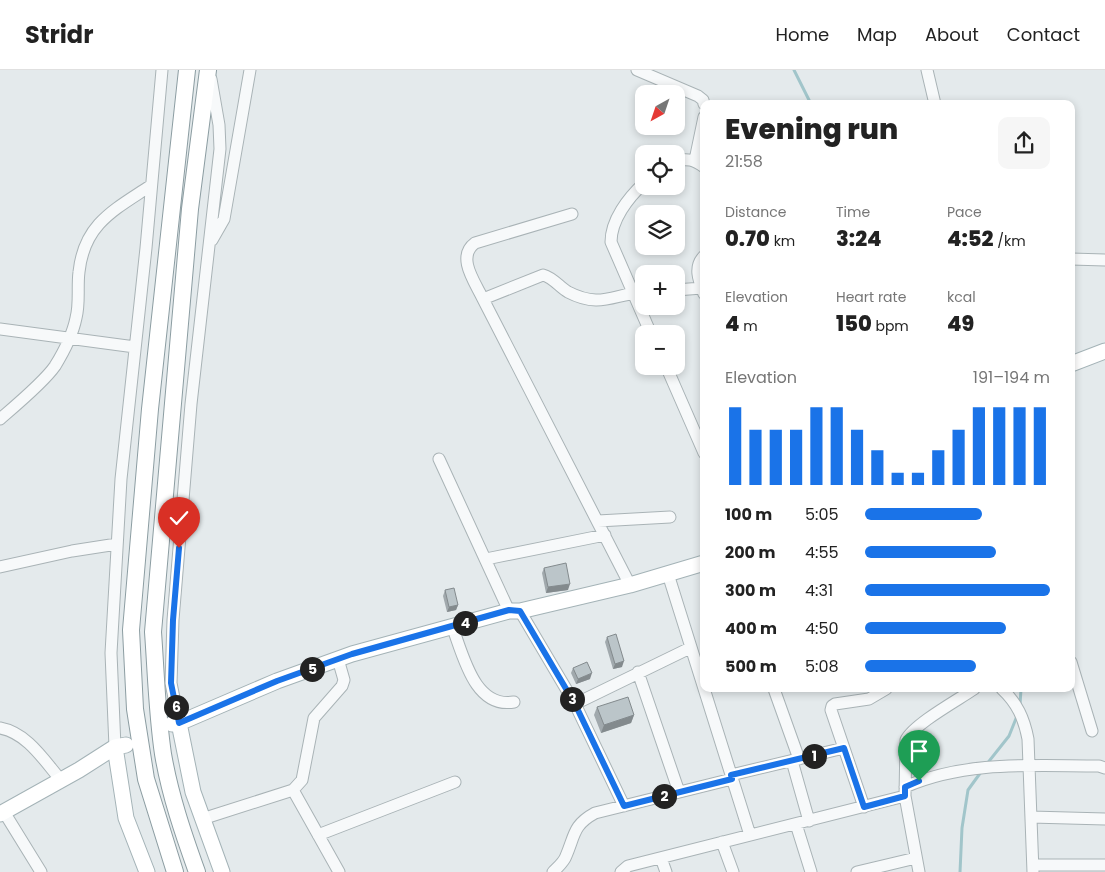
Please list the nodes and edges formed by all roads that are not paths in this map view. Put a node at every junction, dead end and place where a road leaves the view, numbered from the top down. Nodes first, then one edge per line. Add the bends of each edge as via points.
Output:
1 (162, 70) edge
2 (187, 70) edge
3 (209, 70) edge
4 (250, 70) edge
5 (637, 70) edge
6 (927, 70) edge
7 (703, 100) edge
8 (934, 100) edge
9 (685, 158) edge
10 (699, 164) edge
11 (150, 186) junction
12 (635, 192) edge
13 (572, 214) dead end
14 (209, 245) junction
15 (1075, 259) edge
16 (1105, 260) edge
17 (700, 261) edge
18 (700, 281) edge
19 (635, 285) edge
20 (685, 290) edge
21 (700, 291) edge
22 (635, 293) edge
23 (483, 299) junction
24 (0, 329) edge
25 (68, 338) junction
26 (135, 347) junction
27 (1105, 351) edge
28 (1075, 362) edge
29 (670, 375) edge
30 (0, 419) edge
31 (700, 444) edge
32 (439, 459) dead end
33 (670, 517) dead end
34 (598, 521) junction
35 (605, 535) junction
36 (118, 544) junction
37 (486, 559) junction
38 (700, 564) edge
39 (0, 568) edge
40 (668, 574) junction
41 (630, 585) junction
42 (515, 611) junction
43 (452, 626) junction
44 (690, 648) junction
45 (338, 659) junction
46 (638, 672) junction
47 (700, 672) edge
48 (1075, 675) edge
49 (706, 692) edge
50 (775, 692) edge
51 (881, 692) edge
52 (969, 692) edge
53 (1006, 692) edge
54 (514, 702) dead end
55 (575, 704) junction
56 (176, 724) junction
57 (0, 728) edge
58 (1092, 731) dead end
59 (121, 746) junction
60 (844, 748) junction
61 (796, 760) junction
62 (1029, 766) junction
63 (1105, 768) edge
64 (731, 777) junction
65 (60, 779) junction
66 (456, 782) dead end
67 (293, 790) junction
68 (679, 792) junction
69 (905, 792) junction
70 (624, 806) junction
71 (864, 807) junction
72 (2, 813) edge
73 (1031, 817) junction
74 (202, 819) junction
75 (1105, 819) edge
76 (809, 821) junction
77 (796, 824) junction
78 (318, 835) junction
79 (750, 835) junction
80 (722, 842) junction
81 (660, 858) junction
82 (916, 858) junction
83 (1105, 865) edge
84 (1033, 868) edge
85 (561, 869) edge
86 (41, 872) edge
87 (147, 872) edge
88 (174, 872) edge
89 (197, 872) edge
90 (222, 872) edge
91 (339, 872) edge
92 (621, 872) edge
93 (666, 872) edge
94 (733, 872) edge
95 (811, 872) edge
96 (859, 872) edge
97 (919, 872) edge

1 - 11 street
2 - 88 highway via 150,409 131,630 135,709 146,779
3 - 14 street via 220,149
3 - 89 highway via 190,209 153,632 163,754 175,810
4 - 14 street via 224,219
5 - 7 street
6 - 8 street
9 - 10 street
11 - 25 street via 108,214 91,232 79,272 76,318
11 - 26 street
12 - 19 street via 611,233 611,242
13 - 23 street via 469,247 466,254 468,269
14 - 56 street via 190,404 173,620 171,683
15 - 16 street
17 - 18 street via 697,271
20 - 21 street
22 - 23 street via 598,301 569,292 543,275
23 - 34 street
24 - 25 street
25 - 26 street
25 - 30 street via 54,367
26 - 36 street via 121,479
27 - 28 main road
29 - 31 street
32 - 37 street
33 - 34 street
34 - 35 street
35 - 37 street
35 - 41 street
36 - 39 street
36 - 59 street via 111,653
37 - 42 street
38 - 40 main road
40 - 41 main road
40 - 44 street
41 - 42 main road
42 - 43 main road
42 - 55 street
43 - 45 main road
43 - 54 street via 475,684 497,701
44 - 46 street
44 - 47 street
45 - 56 main road
45 - 67 street via 344,674 342,686 314,718 302,780
46 - 55 street
46 - 68 street
48 - 58 street
49 - 64 street
50 - 61 street
51 - 60 street via 869,699 832,706
52 - 69 street via 908,734
53 - 62 street via 1021,713 1028,739
55 - 70 street
56 - 74 main road
57 - 65 street via 30,744
59 - 65 main road
59 - 87 main road via 126,818
60 - 61 street
60 - 71 street
61 - 64 street
61 - 76 street
62 - 63 street
62 - 69 street via 960,770 919,781
62 - 73 street
64 - 68 street
64 - 79 street
65 - 72 main road
66 - 78 street
67 - 74 street
67 - 78 street
68 - 70 street
69 - 71 street
69 - 82 street
70 - 85 street via 595,813 578,824
71 - 76 street
72 - 86 street
73 - 75 street
73 - 84 street
74 - 90 main road
76 - 77 street
77 - 79 street
77 - 95 street
78 - 91 street
79 - 80 street
80 - 81 street
80 - 94 street
81 - 92 street via 628,866
81 - 93 street
82 - 96 street
82 - 97 street
83 - 84 street

